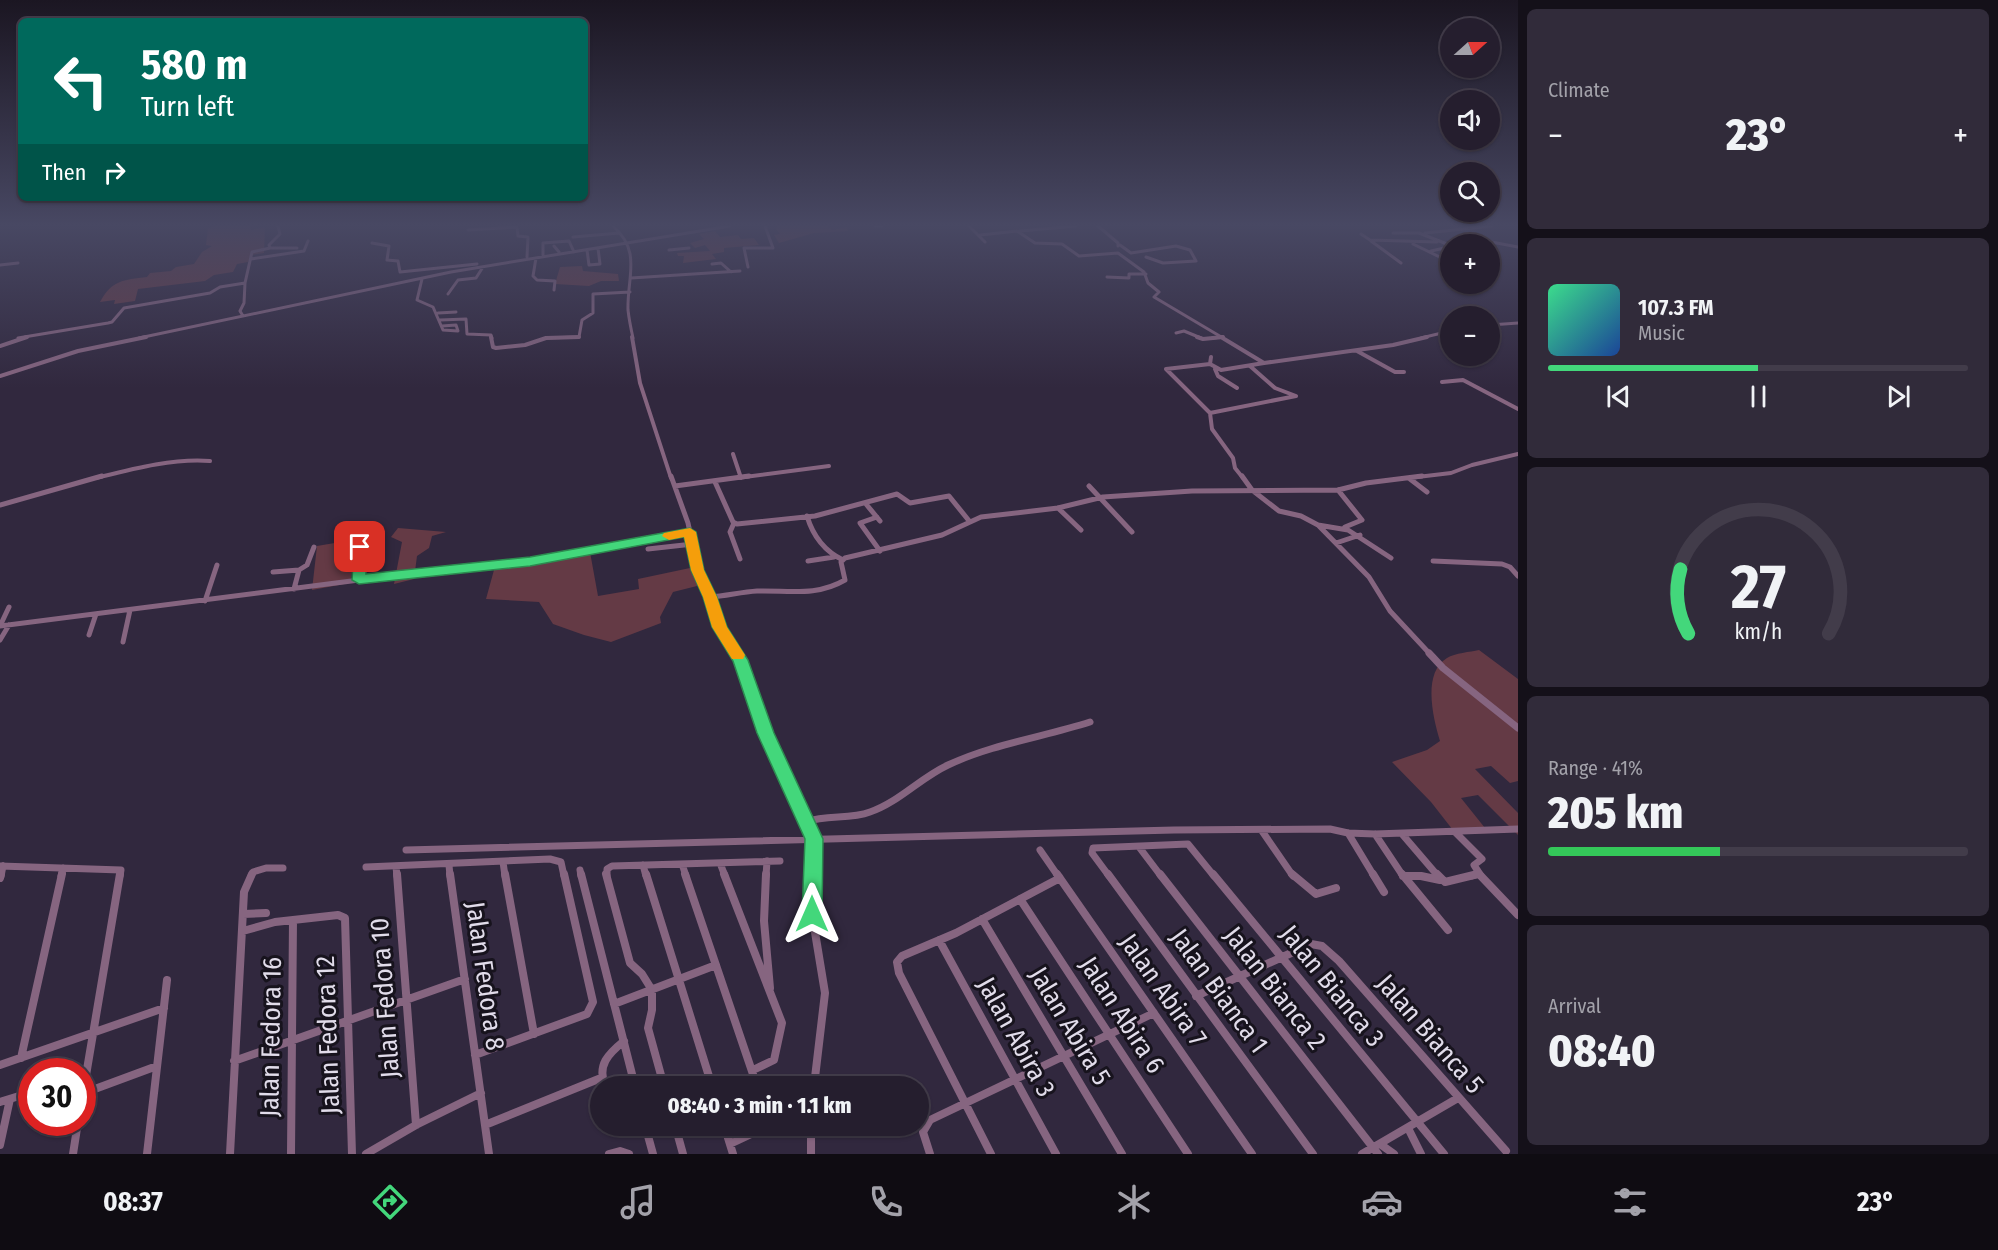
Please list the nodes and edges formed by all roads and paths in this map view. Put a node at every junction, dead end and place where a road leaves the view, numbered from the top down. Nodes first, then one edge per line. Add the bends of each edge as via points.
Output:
1 (423, 279) edge
2 (246, 280) edge
3 (419, 280) edge
4 (459, 280) edge
5 (537, 280) edge
6 (631, 280) edge
7 (1147, 280) edge
8 (245, 283) junction
9 (554, 290) dead end
10 (630, 292) junction
11 (448, 294) dead end
12 (456, 312) dead end
13 (438, 313) junction
14 (242, 315) junction
15 (440, 320) junction
16 (1518, 323) edge
17 (1500, 324) edge
18 (442, 326) dead end
19 (1176, 333) dead end
20 (1440, 333) edge
21 (1224, 337) junction
22 (0, 346) edge
23 (1356, 350) junction
24 (70, 353) junction
25 (1210, 357) dead end
26 (75, 359) dead end
27 (1264, 363) junction
28 (1210, 364) junction
29 (1250, 366) junction
30 (1215, 369) junction
31 (1404, 372) dead end
32 (0, 376) edge
33 (1442, 382) dead end
34 (1238, 388) dead end
35 (1518, 409) edge
36 (1210, 412) junction
37 (733, 454) dead end
38 (1518, 454) edge
39 (210, 461) dead end
40 (829, 466) dead end
41 (741, 478) junction
42 (1410, 478) junction
43 (715, 482) junction
44 (675, 486) junction
45 (1089, 486) dead end
46 (1252, 490) junction
47 (1338, 490) junction
48 (1182, 492) junction
49 (1427, 492) dead end
50 (1099, 498) junction
51 (1186, 499) dead end
52 (866, 504) junction
53 (0, 505) edge
54 (1058, 508) junction
55 (807, 516) junction
56 (970, 522) junction
57 (734, 523) junction
58 (1318, 525) junction
59 (1345, 527) junction
60 (1081, 530) dead end
61 (690, 532) junction
62 (1132, 532) dead end
63 (1360, 535) junction
64 (1336, 543) junction
65 (693, 544) junction
66 (314, 547) dead end
67 (360, 547) dead end
68 (648, 549) dead end
69 (880, 551) junction
70 (834, 557) junction
71 (1391, 558) dead end
72 (740, 559) dead end
73 (843, 560) junction
74 (808, 561) dead end
75 (1433, 561) dead end
76 (217, 565) dead end
77 (299, 570) junction
78 (273, 572) dead end
79 (1518, 576) edge
80 (359, 580) junction
81 (294, 589) junction
82 (710, 597) junction
83 (205, 601) junction
84 (9, 607) dead end
85 (130, 610) junction
86 (96, 614) junction
87 (9, 625) junction
88 (0, 626) edge
89 (89, 636) dead end
90 (0, 640) edge
91 (123, 642) dead end
92 (1090, 722) dead end
93 (1518, 728) edge
94 (806, 822) junction
95 (1518, 829) edge
96 (1262, 831) junction
97 (1455, 832) junction
98 (1348, 833) junction
99 (1375, 834) junction
100 (1402, 834) junction
101 (814, 839) junction
102 (1139, 847) junction
103 (406, 850) dead end
104 (1040, 850) dead end
105 (767, 861) junction
106 (780, 861) dead end
107 (503, 862) junction
108 (720, 863) junction
109 (682, 864) junction
110 (449, 865) junction
111 (643, 865) junction
112 (2, 866) edge
113 (366, 867) dead end
114 (396, 867) junction
115 (63, 868) junction
116 (283, 868) dead end
117 (580, 870) dead end
118 (1479, 874) junction
119 (1403, 876) junction
120 (0, 878) edge
121 (1060, 878) junction
122 (1443, 881) junction
123 (1336, 888) dead end
124 (1384, 892) dead end
125 (1020, 899) junction
126 (266, 913) dead end
127 (243, 914) junction
128 (1518, 915) edge
129 (982, 919) junction
130 (293, 920) junction
131 (1448, 930) dead end
132 (243, 931) junction
133 (939, 940) junction
134 (1322, 945) joint
135 (1282, 957) junction
136 (716, 965) junction
137 (897, 967) joint
138 (1239, 977) junction
139 (465, 979) junction
140 (679, 979) junction
141 (167, 980) dead end
142 (652, 990) junction
143 (771, 995) junction
144 (1196, 996) junction
145 (405, 1001) junction
146 (614, 1004) junction
147 (164, 1008) junction
148 (1154, 1013) junction
149 (350, 1022) junction
150 (92, 1034) junction
151 (534, 1034) junction
152 (1109, 1034) junction
153 (293, 1041) junction
154 (624, 1041) junction
155 (475, 1055) junction
156 (1064, 1056) junction
157 (21, 1058) joint
158 (87, 1058) edge
159 (18, 1059) edge
160 (234, 1061) junction
161 (0, 1065) edge
162 (157, 1066) junction
163 (753, 1070) junction
164 (602, 1076) edge
165 (633, 1076) edge
166 (661, 1076) edge
167 (709, 1076) edge
168 (754, 1076) edge
169 (815, 1076) edge
170 (1015, 1079) junction
171 (590, 1087) edge
172 (96, 1091) edge
173 (480, 1093) junction
174 (18, 1096) edge
175 (1458, 1098) junction
176 (10, 1099) junction
177 (0, 1102) edge
178 (965, 1102) junction
179 (1418, 1122) junction
180 (416, 1125) junction
181 (485, 1125) junction
182 (1408, 1128) junction
183 (76, 1136) edge
184 (648, 1136) edge
185 (678, 1136) edge
186 (752, 1136) edge
187 (812, 1136) edge
188 (0, 1145) edge
189 (732, 1149) edge
190 (1377, 1149) edge
191 (1506, 1151) dead end
192 (73, 1154) edge
193 (147, 1154) edge
194 (230, 1154) edge
195 (291, 1154) edge
196 (352, 1154) edge
197 (366, 1154) edge
198 (489, 1154) edge
199 (609, 1154) edge
200 (628, 1154) edge
201 (653, 1154) edge
202 (683, 1154) edge
203 (811, 1154) edge
204 (930, 1154) edge
205 (991, 1154) edge
206 (1056, 1154) edge
207 (1122, 1154) edge
208 (1188, 1154) edge
209 (1252, 1154) edge
210 (1313, 1154) edge
211 (1362, 1154) edge
212 (1394, 1154) edge
213 (1421, 1154) edge
214 (1444, 1154) edge

1 - 13 street via 417,300 428,302
2 - 8 street
3 - 14 street
4 - 11 street
5 - 9 street via 555,281
6 - 10 street
7 - 21 street via 1159,292 1154,297
8 - 14 street
8 - 22 street via 220,286 212,293 124,308 112,322 101,327 18,338
10 - 15 street via 593,294 593,313 582,320 579,337 546,338 525,345 496,348 491,335 467,334 466,319
10 - 44 street via 628,309 635,361 655,434
12 - 13 street
13 - 15 street
14 - 24 street
15 - 18 street
16 - 17 street
19 - 21 street via 1184,331 1203,339
20 - 23 street
21 - 27 street
23 - 27 street
23 - 31 street via 1395,372
24 - 26 street
24 - 32 street
25 - 28 street
27 - 29 street
28 - 30 street
28 - 36 street via 1166,369
29 - 30 street
29 - 36 street via 1275,388 1296,396
30 - 34 street via 1218,376
33 - 35 street via 1462,380
36 - 46 street via 1212,429
37 - 41 street
38 - 42 street via 1451,473
39 - 53 street via 123,471
40 - 41 street
41 - 43 street
42 - 47 street
42 - 49 street
43 - 44 street
43 - 57 street
44 - 61 street
45 - 50 street
46 - 47 street
46 - 48 street
46 - 58 street via 1279,511
47 - 59 street via 1362,520
48 - 50 street
48 - 51 street
50 - 54 street
50 - 62 street
52 - 55 street
52 - 56 street via 897,494 910,503 949,496
52 - 69 street via 879,519 860,523
54 - 56 street via 993,515
54 - 60 street
55 - 57 street
55 - 70 street via 814,533
56 - 69 street via 942,535
57 - 72 street via 730,532
58 - 59 street
58 - 64 street
59 - 63 street
61 - 65 street
61 - 80 street via 530,562
63 - 64 street
63 - 71 street
64 - 93 street via 1369,577 1390,611 1443,668
65 - 68 street
65 - 82 street via 698,570
66 - 77 street via 307,565
67 - 80 street
69 - 73 street
70 - 73 street
70 - 74 street
73 - 82 street via 843,582 812,591 760,591
75 - 79 street via 1502,564
76 - 83 street
77 - 78 street
77 - 81 street
80 - 81 street
81 - 83 street
82 - 94 street via 720,627 743,666 765,733
83 - 85 street
84 - 88 street
85 - 86 street
85 - 91 street
86 - 87 street
86 - 89 street
87 - 88 street
87 - 90 street
92 - 94 street via 950,764 934,771 891,805 844,818 825,815
94 - 101 street
95 - 97 street
96 - 98 street via 1330,829
96 - 101 street
96 - 123 street via 1299,883 1316,894
97 - 100 street
97 - 118 street via 1482,859 1474,865
98 - 99 street
98 - 124 street
99 - 100 street
99 - 119 street
100 - 122 street
101 - 103 street
101 - 169 street via 812,914 825,993
102 - 135 street, Jalan Bianca 3 via 1188,844
102 - 138 street, Jalan Bianca 2
102 - 144 street, Jalan Bianca 1 via 1093,848 1092,853
104 - 121 street, Jalan Abira 7
105 - 106 street
105 - 108 street
105 - 143 street via 764,921
107 - 110 street
107 - 151 street
107 - 151 street via 561,862 593,1002 587,1014
108 - 109 street
108 - 143 street
109 - 111 street
109 - 136 street
110 - 114 street
110 - 139 street, Jalan Fedora 8
111 - 140 street
111 - 142 street via 612,866 606,873 630,963
112 - 115 street
112 - 120 street
113 - 114 street
114 - 145 street, Jalan Fedora 10
115 - 150 street via 121,870
115 - 157 street
116 - 127 street via 253,872 244,892
117 - 146 street
118 - 122 street
118 - 128 street
119 - 122 street
119 - 131 street
121 - 125 street
121 - 148 street, Jalan Abira 7
125 - 129 street
125 - 152 street, Jalan Abira 6
126 - 127 street
127 - 132 street
129 - 133 street
129 - 156 street, Jalan Abira 5
130 - 132 street
130 - 149 street, Jalan Fedora 12 via 342,915 345,918
130 - 153 street, Jalan Fedora 16
132 - 160 street
133 - 137 street via 902,956
133 - 170 street, Jalan Abira 3
134 - 135 street via 1311,944
134 - 175 street, Jalan Bianca 5
135 - 138 street
135 - 179 street, Jalan Bianca 3
136 - 140 street
136 - 163 street
137 - 178 street
138 - 144 street
138 - 190 street, Jalan Bianca 2
139 - 145 street
139 - 155 street, Jalan Fedora 8
140 - 142 street
140 - 167 street
141 - 147 street
142 - 146 street
142 - 166 street via 648,1028
143 - 163 street via 782,1023 774,1060
144 - 210 street, Jalan Bianca 1
145 - 149 street
145 - 180 street, Jalan Fedora 10
146 - 154 street
147 - 150 street
147 - 162 street
148 - 152 street
148 - 209 street, Jalan Abira 7
149 - 153 street
149 - 196 street, Jalan Fedora 12
150 - 157 street
150 - 158 street
151 - 155 street
152 - 156 street
152 - 208 street, Jalan Abira 6
153 - 160 street
153 - 195 street, Jalan Fedora 16
154 - 164 street via 604,1059
154 - 165 street
155 - 173 street, Jalan Fedora 8
156 - 170 street
156 - 207 street, Jalan Abira 5
159 - 161 street
160 - 194 street
162 - 172 street
162 - 193 street
163 - 168 street
170 - 178 street
170 - 206 street, Jalan Abira 3
171 - 181 street
173 - 180 street
173 - 181 street, Jalan Fedora 8
174 - 176 street
175 - 179 street
175 - 191 street, Jalan Bianca 5
176 - 177 street
176 - 188 street
178 - 204 street via 930,1120 925,1127 923,1138
178 - 205 street
179 - 182 street
179 - 214 street, Jalan Bianca 3
180 - 197 street
181 - 198 street, Jalan Fedora 8
182 - 190 street
182 - 213 street
183 - 192 street
184 - 201 street
185 - 202 street
186 - 189 street
187 - 203 street
190 - 211 street
190 - 212 street, Jalan Bianca 2
199 - 200 street

